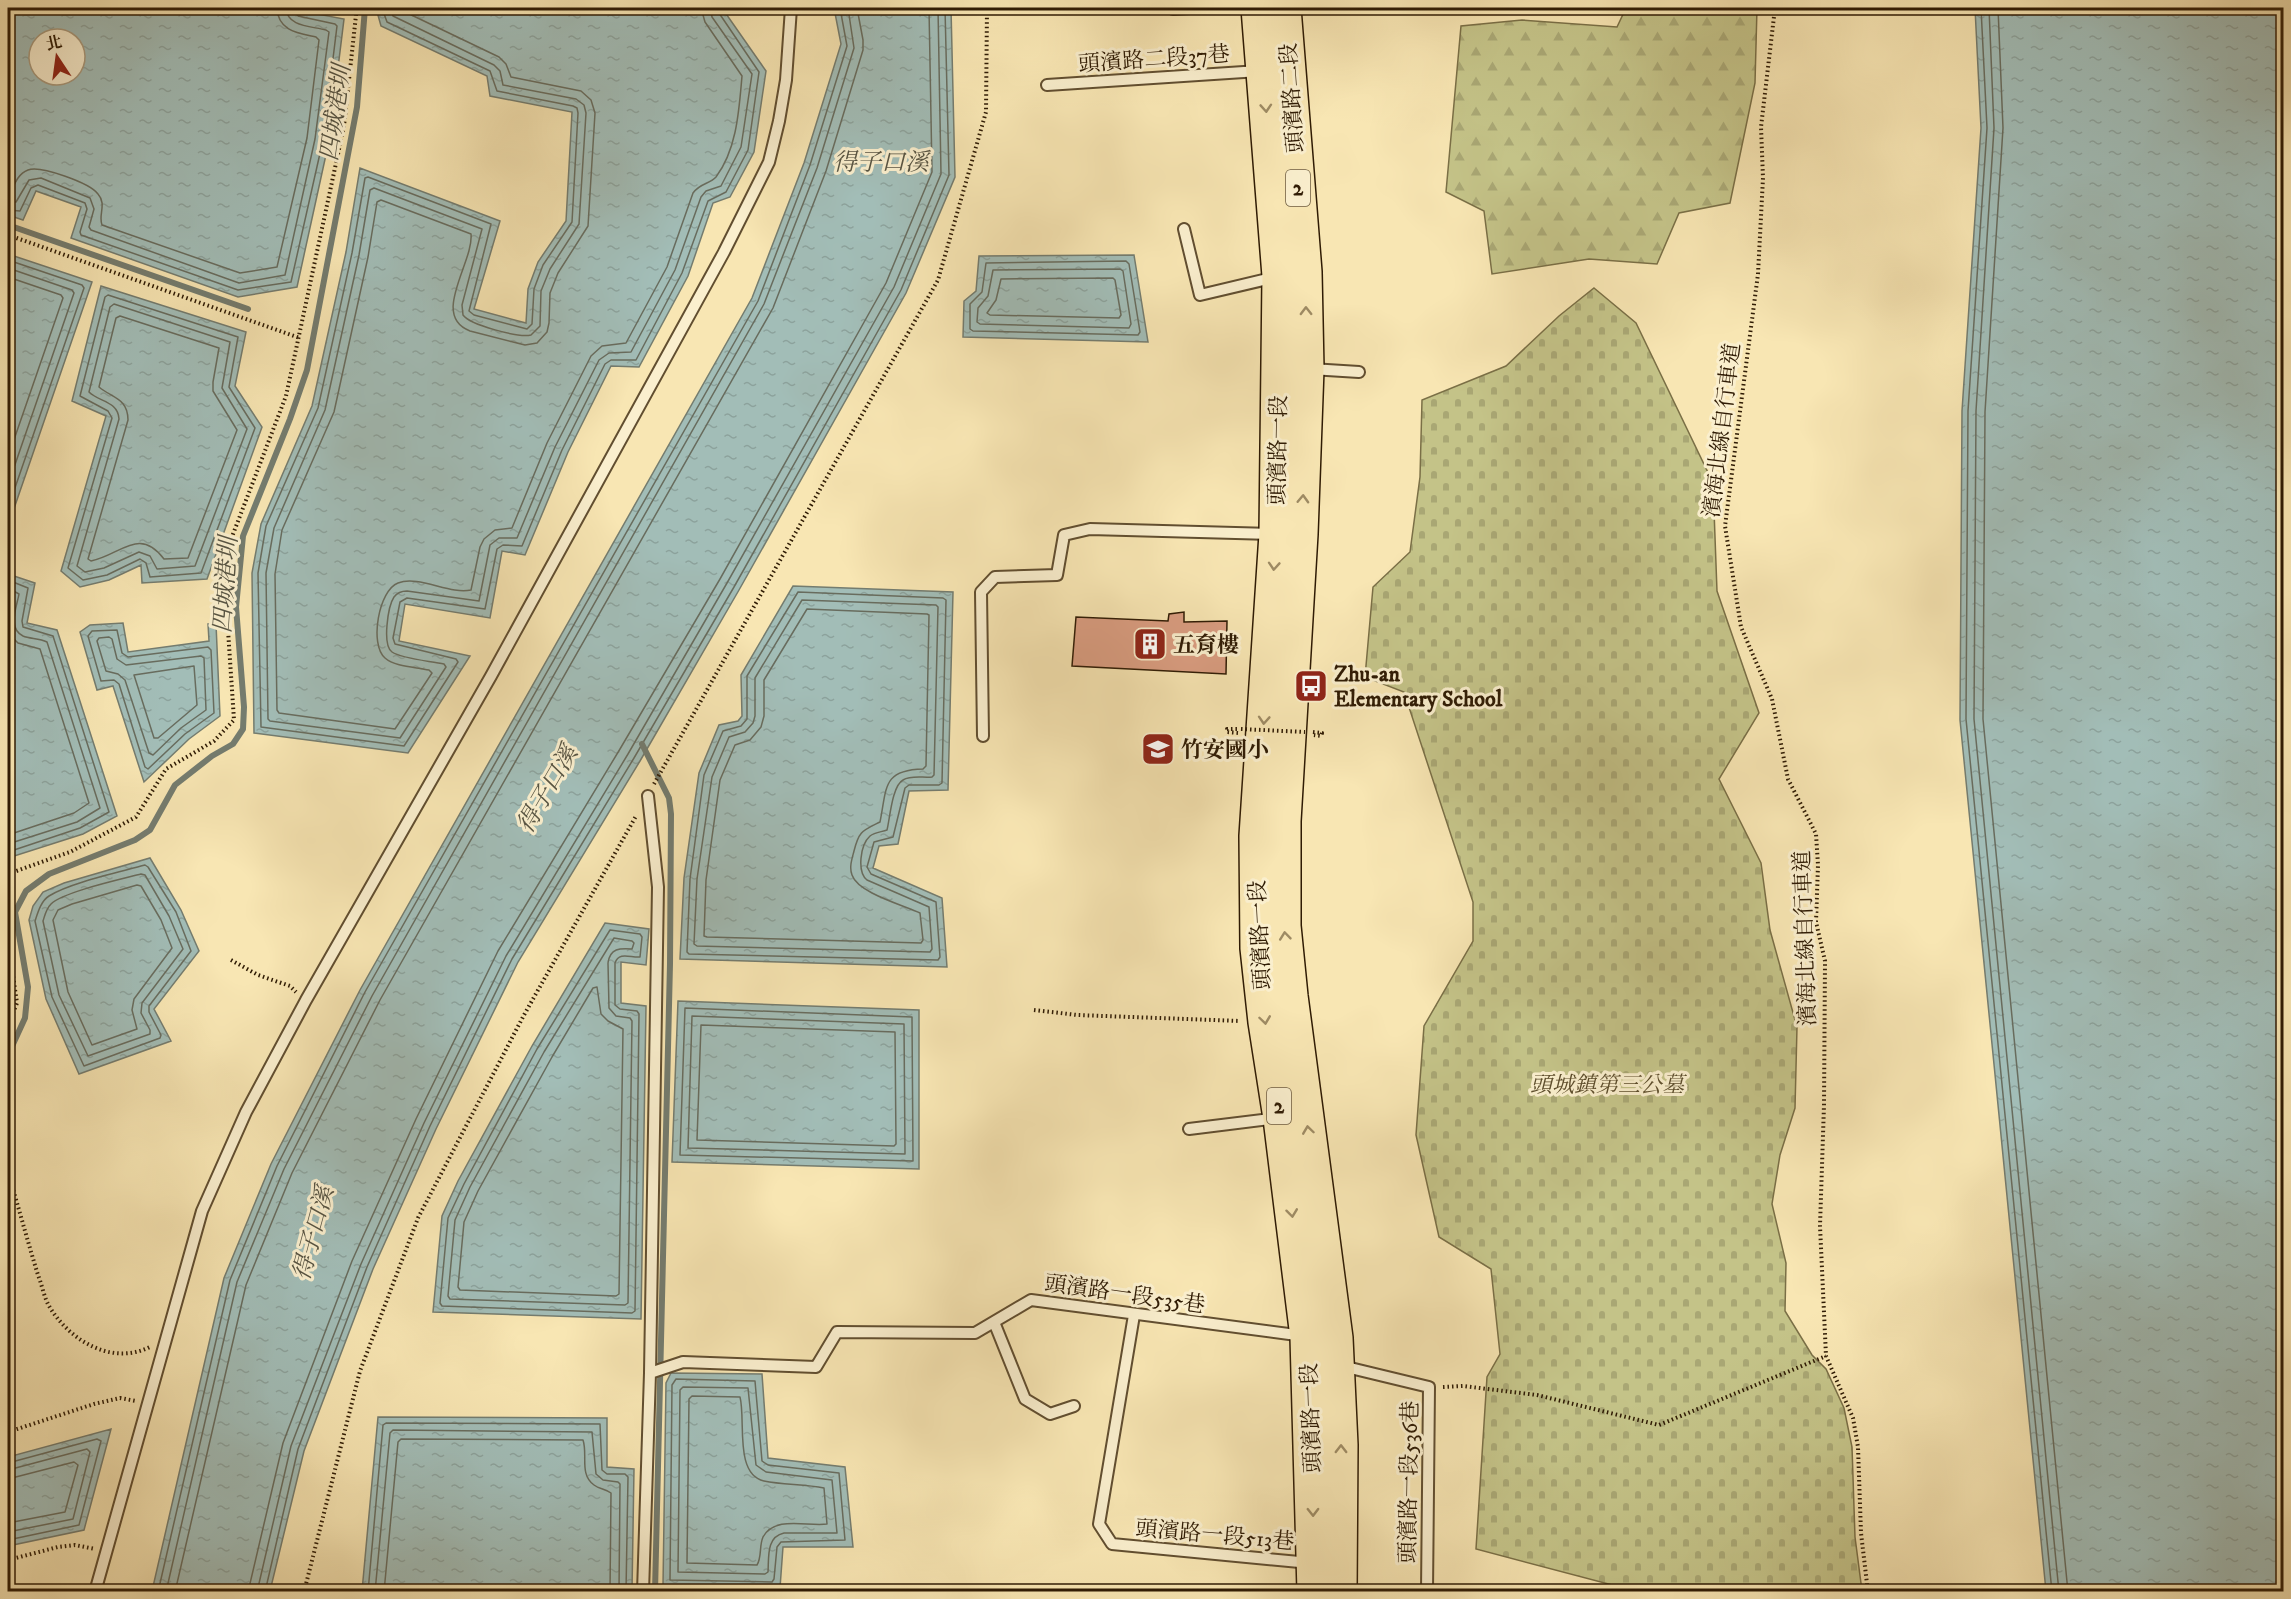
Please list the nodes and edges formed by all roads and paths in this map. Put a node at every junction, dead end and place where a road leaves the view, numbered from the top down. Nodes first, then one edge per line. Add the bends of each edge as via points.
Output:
1 (353, 8) edge
2 (791, 8) edge
3 (1190, 8) edge
4 (1258, 8) edge
5 (1284, 8) edge
6 (1775, 8) edge
7 (1173, 9) edge
8 (1276, 69) junction
9 (1047, 85) dead end
10 (1184, 229) dead end
11 (8, 236) edge
12 (1279, 276) junction
13 (300, 338) junction
14 (1307, 369) junction
15 (1359, 372) dead end
16 (1289, 534) junction
17 (1279, 683) junction
18 (1239, 731) dead end
19 (1305, 732) dead end
20 (983, 736) dead end
21 (648, 796) dead end
22 (8, 874) edge
23 (8, 941) edge
24 (231, 960) dead end
25 (306, 1000) junction
26 (1034, 1010) dead end
27 (1265, 1022) junction
28 (8, 1025) edge
29 (1280, 1118) junction
30 (1189, 1129) dead end
31 (12, 1186) dead end
32 (1134, 1315) junction
33 (994, 1322) junction
34 (164, 1340) junction
35 (1322, 1351) junction
36 (1826, 1356) junction
37 (650, 1373) junction
38 (1429, 1387) junction
39 (147, 1404) junction
40 (1074, 1406) dead end
41 (8, 1432) edge
42 (106, 1551) junction
43 (8, 1560) edge
44 (1314, 1577) edge
45 (95, 1592) edge
46 (643, 1592) edge
47 (1340, 1592) edge
48 (1427, 1592) edge
49 (1868, 1592) edge

1 - 13 path via 356,15 344,126
2 - 25 lane via 786,81 769,162 724,252 491,676
3 - 7 lane
4 - 8 main road, 頭濱路二段 / 2
5 - 8 main road, 頭濱路二段 / 2
6 - 36 path, 濱海北線自行車道 via 1761,127 1763,178 1758,274 1725,526 1741,627 1772,699 1788,779 1816,834 1816,922 1825,961 1820,1226
8 - 9 lane, 頭濱路二段37巷
8 -> 12 main road, 頭濱路二段 / 2
14 -> 8 main road, 頭濱路二段 / 2 via 1305,272
10 - 12 lane via 1200,295
11 - 13 path
12 - 16 main road, 頭濱路一段 / 2
13 - 22 path via 286,396 230,542 226,600 234,720 214,741 166,769 136,816 70,852
14 - 15 lane
16 -> 14 main road, 頭濱路一段 / 2
16 - 17 main road, 頭濱路一段 / 2
16 - 20 lane via 1090,529 1064,535 1057,575 995,577 981,592
17 -> 27 main road, 頭濱路一段 / 2 via 1256,836 1257,948
35 -> 17 main road, 頭濱路一段 / 2 via 1284,926
18 - 19 path, bridge
21 - 37 lane via 658,887
23 - 28 path via 17,1003
24 - 25 path via 290,987
25 - 34 lane via 246,1112 202,1211
26 - 27 path
27 - 29 main road, 頭濱路一段 / 2
29 - 30 lane
29 -> 35 main road, 頭濱路一段 / 2
31 - 34 path via 48,1305 69,1332 98,1350 114,1354 143,1350
32 - 33 lane, 頭濱路一段535巷 via 1031,1300
32 - 35 lane, 頭濱路一段535巷
32 - 44 lane, 頭濱路一段513巷 via 1099,1524 1112,1544
33 - 37 lane, 頭濱路一段535巷 via 975,1333 837,1332 816,1367 683,1362
33 - 40 lane via 1025,1399 1050,1414
34 - 39 lane
35 - 38 lane, 頭濱路一段536巷
35 -> 44 main road, 頭濱路一段 / 2
47 -> 35 main road, 頭濱路一段 / 2 via 1341,1445
36 - 38 path via 1659,1425 1537,1395 1463,1386
36 - 49 path, 濱海北線自行車道 via 1853,1418
37 - 46 lane
38 - 48 lane, 頭濱路一段536巷
39 - 41 path via 120,1398
39 - 42 lane
42 - 43 path via 75,1545
42 - 45 lane

